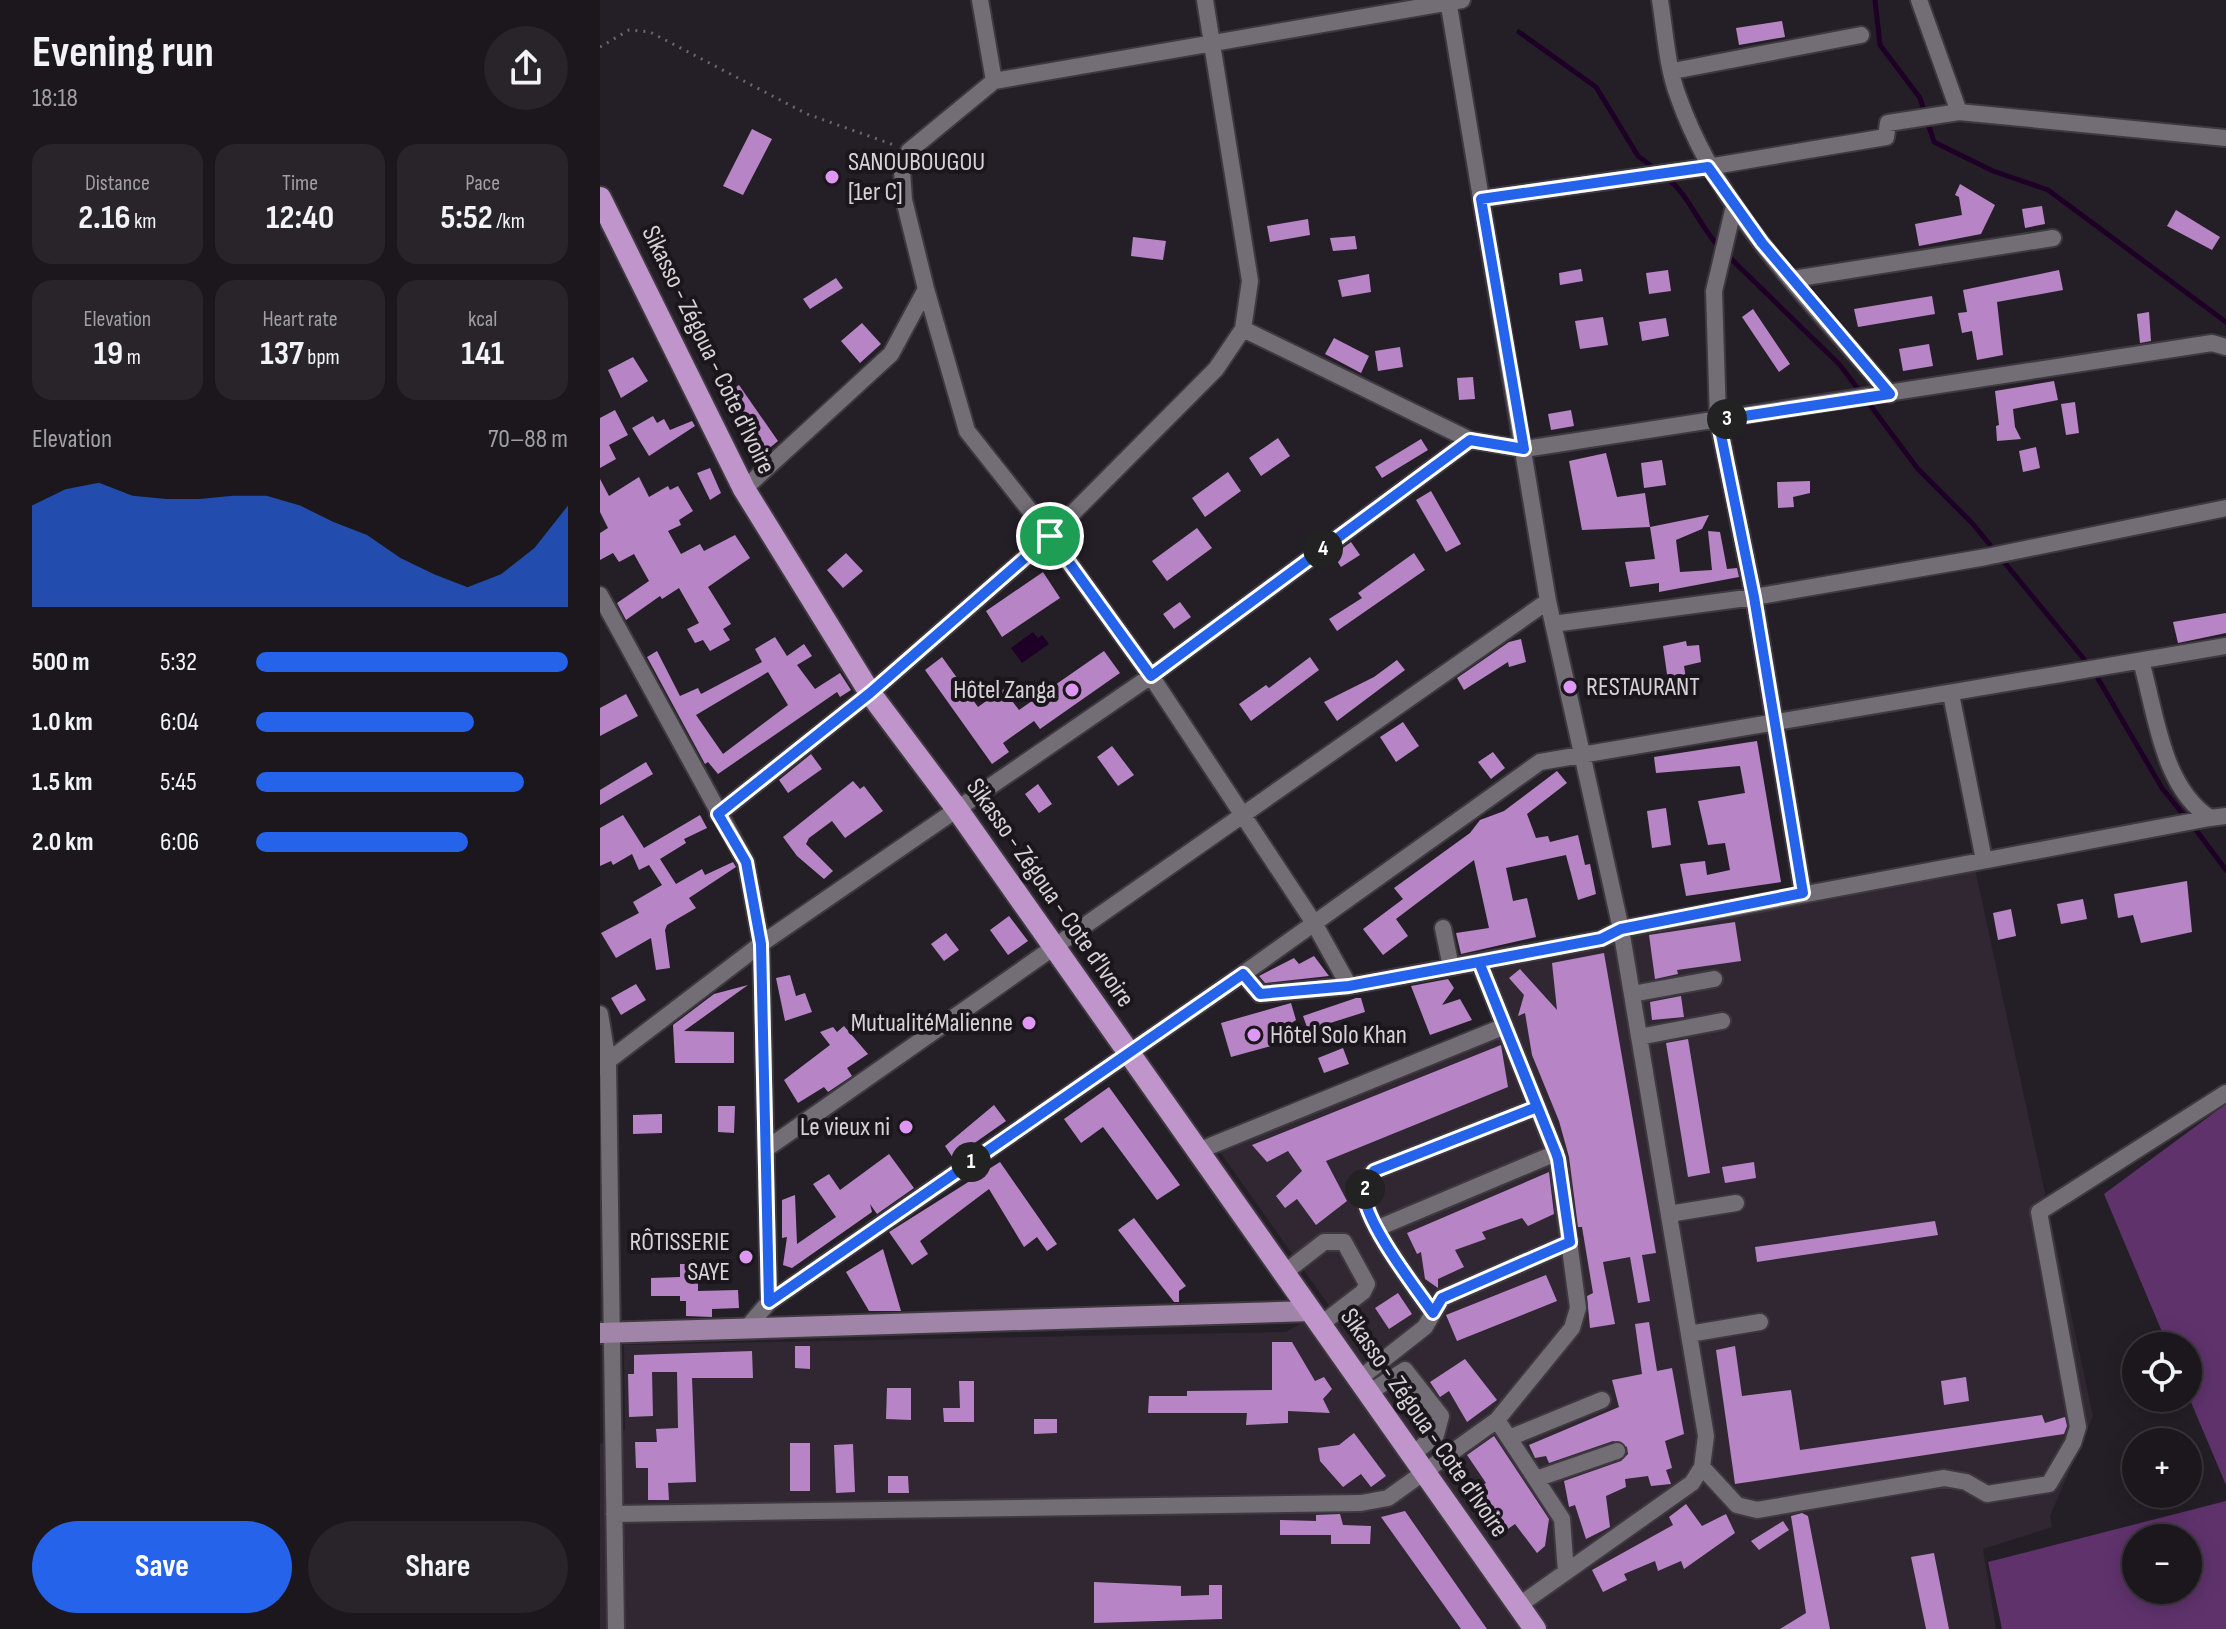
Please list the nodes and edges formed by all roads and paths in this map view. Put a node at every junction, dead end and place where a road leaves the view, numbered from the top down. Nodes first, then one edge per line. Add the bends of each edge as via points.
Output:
1 (980, 0) edge
2 (1205, 0) edge
3 (1660, 0) edge
4 (1919, 0) edge
5 (1452, 1) edge
6 (1861, 35) dead end
7 (1212, 42) junction
8 (600, 47) edge
9 (1673, 71) junction
10 (994, 81) junction
11 (1959, 112) junction
12 (2226, 138) edge
13 (909, 151) junction
14 (1708, 167) junction
15 (1481, 199) junction
16 (1734, 206) junction
17 (602, 208) edge
18 (2053, 238) dead end
19 (1793, 279) junction
20 (926, 289) junction
21 (1243, 329) junction
22 (2226, 347) edge
23 (1890, 394) junction
24 (1718, 420) junction
25 (1470, 440) junction
26 (1524, 449) junction
27 (744, 489) junction
28 (2226, 508) edge
29 (1050, 536) junction
30 (600, 595) edge
31 (1754, 597) junction
32 (1548, 601) junction
33 (1553, 624) junction
34 (2226, 646) edge
35 (2141, 661) junction
36 (1151, 676) junction
37 (870, 693) junction
38 (1951, 694) junction
39 (1775, 725) junction
40 (1580, 753) junction
41 (957, 809) junction
42 (718, 814) junction
43 (2218, 817) edge
44 (1241, 818) junction
45 (1984, 860) junction
46 (1803, 893) junction
47 (1314, 923) junction
48 (1443, 928) dead end
49 (1621, 929) junction
50 (761, 944) junction
51 (1055, 949) junction
52 (1479, 962) junction
53 (1451, 967) junction
54 (1243, 974) junction
55 (1714, 979) dead end
56 (1349, 986) junction
57 (1632, 994) junction
58 (600, 1014) edge
59 (1722, 1021) dead end
60 (1505, 1026) junction
61 (1639, 1037) junction
62 (1129, 1053) junction
63 (604, 1065) edge
64 (2226, 1093) edge
65 (1537, 1107) junction
66 (766, 1149) junction
67 (1198, 1151) junction
68 (1556, 1153) junction
69 (1736, 1203) dead end
70 (1669, 1214) junction
71 (1378, 1228) junction
72 (1570, 1242) junction
73 (1284, 1273) junction
74 (769, 1302) junction
75 (1433, 1313) junction
76 (1316, 1318) junction
77 (1760, 1322) dead end
78 (746, 1329) junction
79 (605, 1333) edge
80 (1689, 1334) junction
81 (1363, 1386) junction
82 (1602, 1400) dead end
83 (1497, 1420) junction
84 (606, 1428) edge
85 (1509, 1438) junction
86 (1617, 1451) dead end
87 (1418, 1463) junction
88 (1702, 1467) junction
89 (1536, 1479) junction
90 (614, 1514) junction
91 (1566, 1572) junction
92 (1518, 1606) junction
93 (616, 1629) edge
94 (1535, 1629) edge

1 - 10 street
2 - 7 street
3 - 9 street
4 - 11 street
5 - 7 street
5 - 15 street
6 - 9 street
7 - 10 street
7 - 21 street via 1250,281
8 - 13 path via 629,30 650,32 807,114
9 - 14 street via 1677,94
10 - 13 street
11 - 12 street
11 - 14 street via 1888,123 1886,137
13 - 20 street via 902,171 904,200
14 - 15 street
14 - 16 street
15 - 26 street
16 - 19 street
16 - 24 street via 1714,291
17 - 27 highway, Sikasso - Zégoua - Cote d'Ivoire
18 - 19 street
19 - 23 street
20 - 27 street via 891,354
20 - 29 street via 967,431
21 - 25 street
21 - 29 street via 1216,369
22 - 23 street via 2212,343
23 - 24 street
24 - 26 street
24 - 31 street
25 - 26 street
25 - 36 street
26 - 32 street
27 - 37 highway, Sikasso - Zégoua - Cote d'Ivoire
28 - 31 street
29 - 36 street
29 - 37 street
30 - 42 street
31 - 33 street
31 - 39 street
32 - 33 street
32 - 44 street
33 - 40 street
34 - 35 street
35 - 38 street
35 - 43 street via 2174,777 2196,809
36 - 41 street
36 - 44 street
37 - 41 highway, Sikasso - Zégoua - Cote d'Ivoire
37 - 42 street
38 - 39 street
38 - 45 street
39 - 40 street
39 - 46 street
40 - 47 street via 1540,762
40 - 49 street
41 - 50 street
41 - 51 highway, Sikasso - Zégoua - Cote d'Ivoire
42 - 50 street via 746,862
43 - 45 street
44 - 47 street
44 - 51 street
45 - 46 street
46 - 49 street
47 - 54 street
47 - 56 street
48 - 53 street
49 - 52 street via 1601,939
49 - 57 street
50 - 63 street
50 - 66 street
51 - 62 highway, Sikasso - Zégoua - Cote d'Ivoire
51 - 66 street
52 - 53 street
52 - 60 street
53 - 56 street
54 - 56 street via 1260,994
54 - 62 street
55 - 57 street
57 - 61 street
58 - 63 street
59 - 61 street
60 - 65 street
60 - 67 street
61 - 70 street
62 - 67 highway, Sikasso - Zégoua - Cote d'Ivoire
62 - 74 street
63 - 79 street
64 - 88 street via 2039,1212 2078,1427 2049,1484 1987,1494 1944,1478 1757,1510 1737,1505
65 - 68 street
65 - 71 street via 1374,1171 1364,1193
66 - 74 street
67 - 73 highway, Sikasso - Zégoua - Cote d'Ivoire
68 - 71 street
68 - 72 street
69 - 70 street
70 - 80 street
71 - 75 street
72 - 75 street via 1442,1298
72 - 83 street via 1578,1308 1572,1328
73 - 76 highway, Sikasso - Zégoua - Cote d'Ivoire
73 - 76 street via 1324,1242 1344,1242 1367,1284 1363,1292
74 - 78 street
75 - 81 street
76 - 78 main road
76 - 81 highway, Sikasso - Zégoua - Cote d'Ivoire
77 - 80 street
78 - 79 main road
79 - 84 street
80 - 88 street via 1706,1436
81 - 87 highway, Sikasso - Zégoua - Cote d'Ivoire
81 - 87 street via 1405,1370 1441,1416
82 - 85 street
83 - 85 street
83 - 87 street
84 - 90 street
85 - 89 street
86 - 89 street
87 - 90 street via 1388,1498 1361,1503
87 - 92 highway, Sikasso - Zégoua - Cote d'Ivoire
88 - 91 street via 1692,1483
89 - 91 street via 1562,1519
90 - 93 street
91 - 92 street
92 - 94 highway, Sikasso - Zégoua - Cote d'Ivoire

